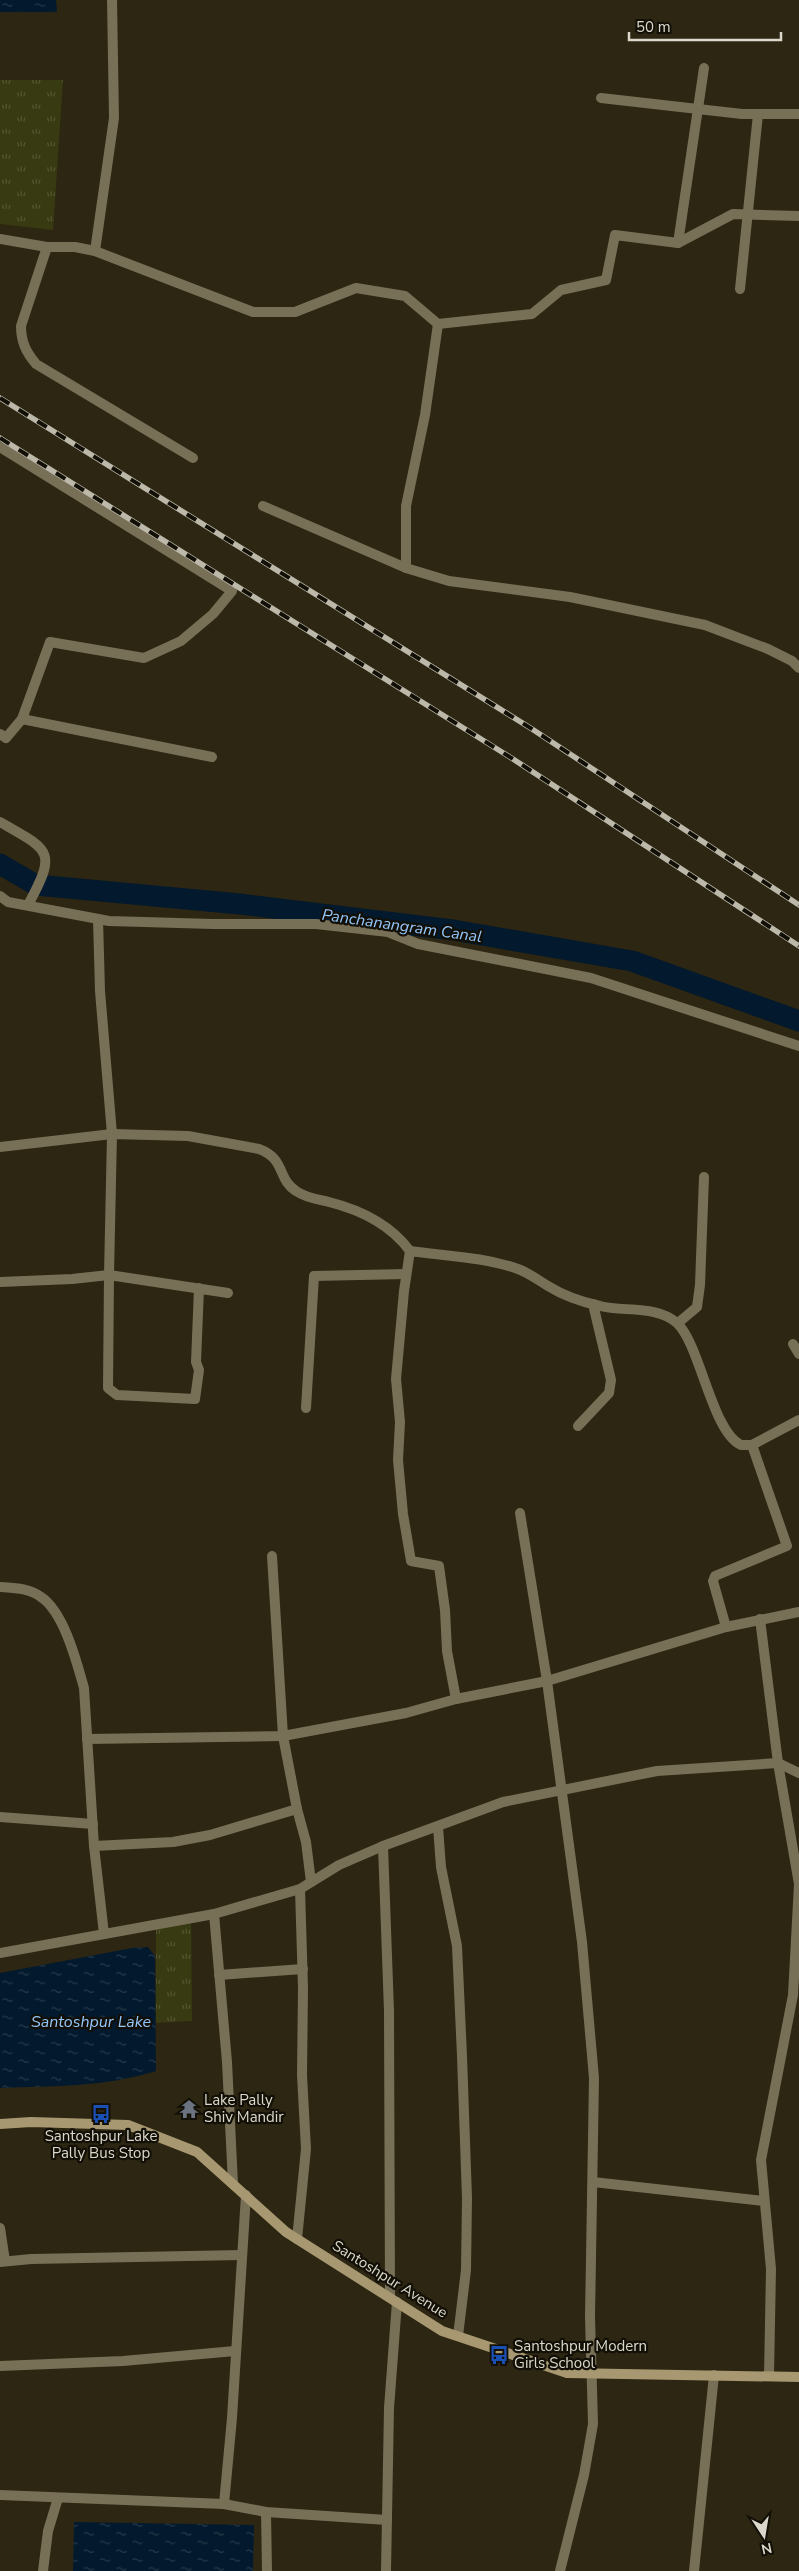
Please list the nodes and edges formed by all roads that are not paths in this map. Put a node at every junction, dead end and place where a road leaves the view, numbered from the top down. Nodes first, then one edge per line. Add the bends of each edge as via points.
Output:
1 (112, 0) edge
2 (704, 68) dead end
3 (601, 98) dead end
4 (698, 108) junction
5 (758, 114) junction
6 (799, 114) edge
7 (748, 214) junction
8 (799, 216) edge
9 (0, 239) edge
10 (678, 243) junction
11 (47, 247) junction
12 (95, 251) junction
13 (740, 289) dead end
14 (438, 324) junction
15 (0, 447) edge
16 (193, 458) dead end
17 (263, 506) dead end
18 (406, 568) junction
19 (799, 668) edge
20 (22, 720) junction
21 (0, 734) edge
22 (212, 757) dead end
23 (0, 822) edge
24 (0, 896) edge
25 (28, 906) junction
26 (98, 919) junction
27 (799, 1046) edge
28 (112, 1134) junction
29 (0, 1147) edge
30 (704, 1177) dead end
31 (410, 1251) junction
32 (406, 1274) junction
33 (109, 1275) junction
34 (0, 1282) edge
35 (199, 1288) junction
36 (228, 1293) dead end
37 (593, 1304) junction
38 (678, 1323) junction
39 (793, 1344) dead end
40 (799, 1354) edge
41 (306, 1408) dead end
42 (799, 1420) edge
43 (578, 1426) dead end
44 (752, 1445) junction
45 (520, 1513) dead end
46 (272, 1556) dead end
47 (0, 1587) edge
48 (799, 1612) edge
49 (760, 1619) junction
50 (726, 1626) junction
51 (547, 1681) junction
52 (456, 1699) junction
53 (283, 1736) junction
54 (87, 1739) junction
55 (778, 1762) junction
56 (799, 1774) edge
57 (561, 1791) junction
58 (297, 1808) junction
59 (0, 1817) edge
60 (93, 1824) junction
61 (438, 1827) junction
62 (94, 1846) junction
63 (382, 1846) junction
64 (311, 1882) junction
65 (300, 1889) junction
66 (214, 1914) junction
67 (104, 1934) junction
68 (0, 1953) edge
69 (303, 1969) junction
70 (219, 1975) junction
71 (0, 2124) edge
72 (593, 2182) junction
73 (233, 2184) junction
74 (246, 2195) junction
75 (764, 2201) junction
76 (0, 2228) edge
77 (297, 2239) junction
78 (242, 2255) junction
79 (3, 2262) edge
80 (394, 2300) junction
81 (458, 2336) junction
82 (235, 2351) junction
83 (0, 2366) edge
84 (591, 2372) junction
85 (714, 2375) junction
86 (769, 2376) junction
87 (799, 2377) edge
88 (0, 2495) edge
89 (58, 2498) junction
90 (224, 2504) junction
91 (266, 2512) junction
92 (387, 2520) junction
93 (43, 2571) edge
94 (267, 2571) edge
95 (386, 2571) edge
96 (560, 2571) edge
97 (694, 2571) edge

1 - 12 street via 114,118
2 - 4 street
3 - 4 street
4 - 5 street
4 - 10 street
5 - 6 street
5 - 7 street
7 - 8 street
7 - 10 street via 733,214
7 - 13 street
9 - 11 street
10 - 14 street via 615,235 606,280 561,290 532,314
11 - 12 street
11 - 16 street via 21,326 27,354 36,364
12 - 14 street via 253,312 295,312 356,288 405,296
14 - 18 street via 425,415 406,506
15 - 20 street via 232,591 213,614 181,641 144,658 50,642
17 - 18 street
18 - 19 street via 449,581 570,597 705,625 768,649
20 - 21 street via 6,738
20 - 22 street
23 - 25 street via 39,844 44,852 46,863
24 - 25 street via 8,902
25 - 26 street
26 - 27 street via 316,924 388,932 418,944 591,978
26 - 28 street via 100,991
28 - 29 street
28 - 31 street via 188,1136 271,1153 294,1190 378,1220
28 - 33 street
30 - 38 street via 700,1285 696,1307
31 - 32 street
31 - 37 street via 499,1263 520,1270 571,1298
32 - 41 street via 314,1276
32 - 52 street via 396,1379 403,1514 411,1561 439,1566 447,1651
33 - 34 street
33 - 35 street
33 - 35 street via 108,1388 117,1395 195,1399 200,1370 196,1362
35 - 36 street
37 - 38 street via 665,1315
37 - 43 street via 611,1380 610,1393
38 - 44 street via 730,1436 741,1445
39 - 40 street
42 - 44 street
44 - 50 street via 787,1546 715,1576 713,1582
45 - 51 street
46 - 53 street
47 - 54 street via 25,1589 41,1596 53,1607 84,1688
48 - 49 street
49 - 50 street
49 - 55 street
50 - 51 street
51 - 52 street
51 - 57 street
52 - 53 street
53 - 54 street
53 - 58 street
54 - 60 street
55 - 56 street
55 - 57 street via 657,1771
55 - 75 street via 799,1884 793,1995 761,2160
57 - 61 street via 503,1802
57 - 72 street via 582,1942 594,2069
58 - 62 street via 210,1835 173,1842
58 - 64 street via 306,1842
59 - 60 street
60 - 62 street
61 - 63 street
61 - 81 street via 441,1867 456,1946 462,2065 466,2270
62 - 67 street
63 - 64 street
63 - 80 street via 389,2011
64 - 65 street
65 - 66 street
65 - 69 street
66 - 67 street
66 - 70 street
67 - 68 street
69 - 70 street
69 - 77 street via 302,2075 306,2149
70 - 73 street
71 - 73 main road, Santoshpur Avenue via 128,2125 197,2152
72 - 75 street
72 - 84 street
73 - 74 main road, Santoshpur Avenue
74 - 77 main road, Santoshpur Avenue
74 - 78 street
75 - 86 street via 771,2269
76 - 79 street
77 - 80 main road, Santoshpur Avenue
78 - 79 street
78 - 82 street
80 - 81 main road, Santoshpur Avenue via 442,2330
80 - 92 street
81 - 84 main road, Santoshpur Avenue via 567,2372
82 - 83 street via 123,2361
82 - 90 street
84 - 85 main road, Santoshpur Avenue
84 - 96 street via 592,2424 584,2475
85 - 86 main road, Santoshpur Avenue
85 - 97 street
86 - 87 main road, Santoshpur Avenue
88 - 89 street
89 - 90 street
89 - 93 street via 48,2531
90 - 91 street
91 - 92 street
91 - 94 street
92 - 95 street

